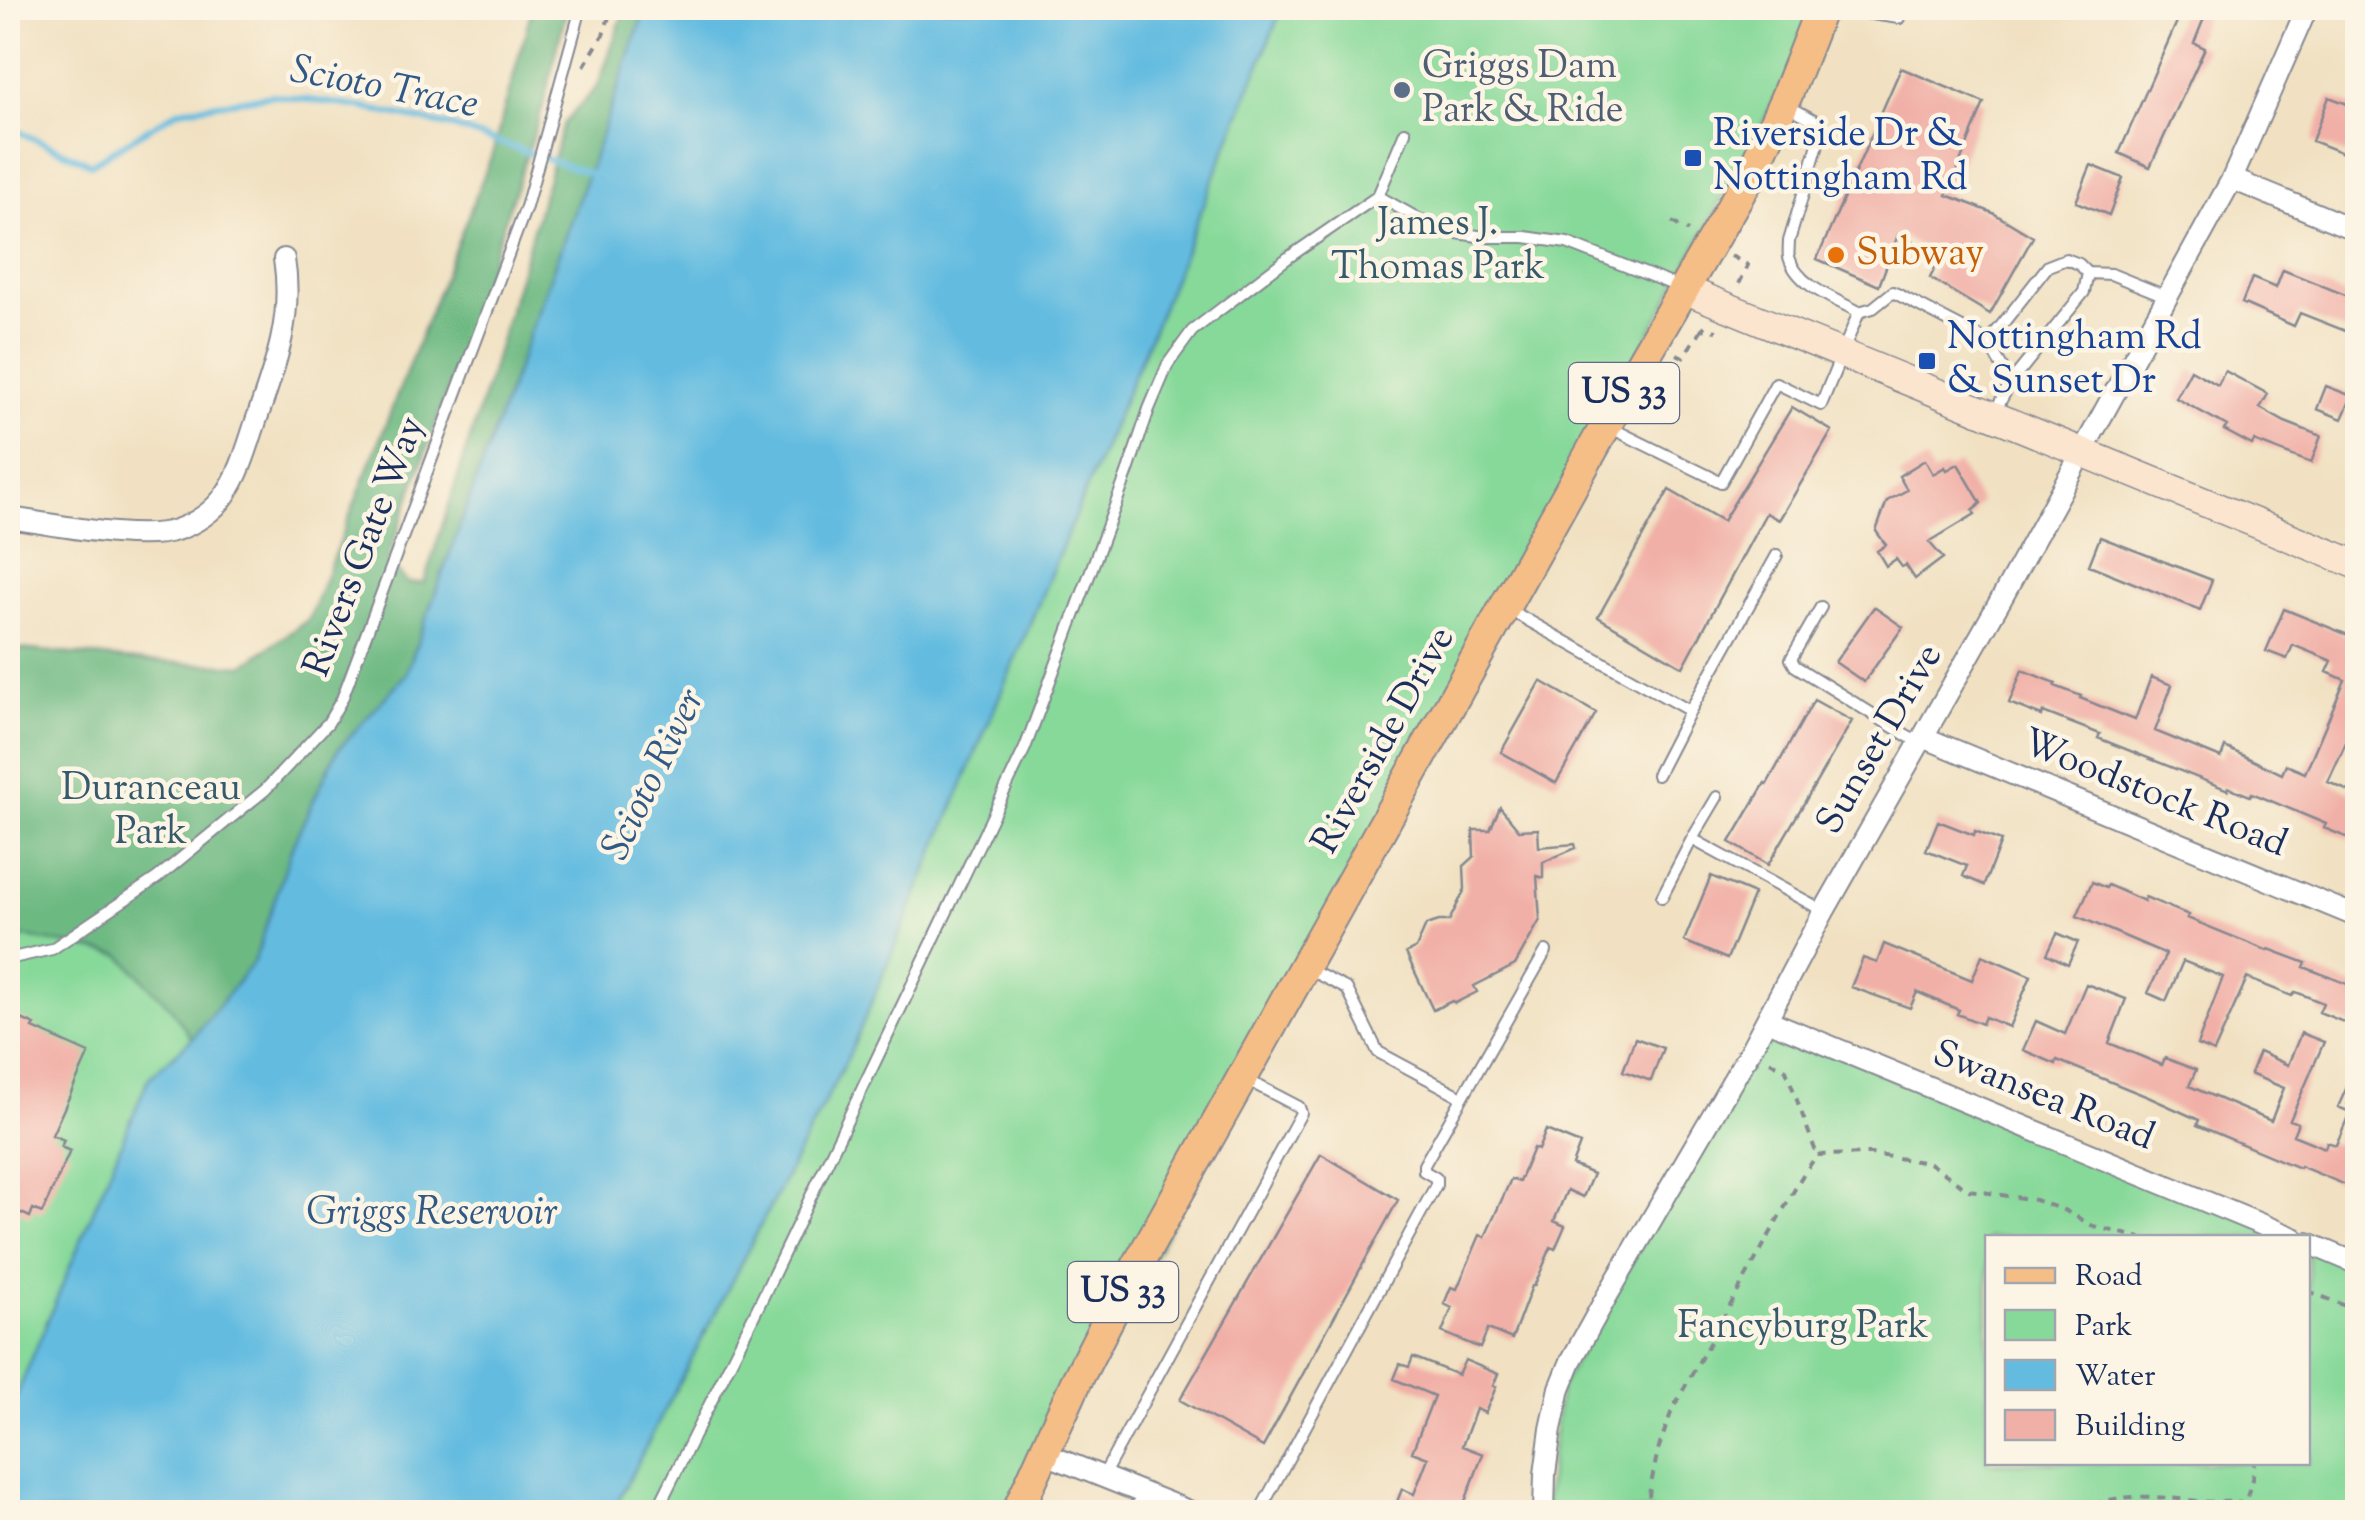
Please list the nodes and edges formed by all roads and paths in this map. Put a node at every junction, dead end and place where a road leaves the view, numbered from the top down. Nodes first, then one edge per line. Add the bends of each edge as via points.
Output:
1 (581, 8) edge
2 (1821, 8) edge
3 (1831, 8) edge
4 (1904, 8) edge
5 (2307, 8) edge
6 (1783, 104) junction
7 (1404, 132) dead end
8 (2232, 179) junction
9 (1378, 196) junction
10 (2358, 231) edge
11 (284, 259) dead end
12 (2088, 273) junction
13 (1686, 290) junction
14 (2168, 297) junction
15 (1859, 312) junction
16 (1987, 341) junction
17 (1841, 354) junction
18 (2011, 382) junction
19 (1992, 416) junction
20 (1606, 426) junction
21 (2082, 451) junction
22 (8, 518) edge
23 (1778, 555) dead end
24 (2358, 565) edge
25 (1820, 607) dead end
26 (1505, 608) junction
27 (1690, 711) junction
28 (1922, 740) junction
29 (1656, 775) dead end
30 (1717, 796) dead end
31 (1692, 839) junction
32 (1662, 896) dead end
33 (1824, 910) junction
34 (2358, 917) edge
35 (1546, 951) dead end
36 (8, 959) edge
37 (1305, 967) junction
38 (1766, 1020) junction
39 (1761, 1056) dead end
40 (1243, 1078) junction
41 (1462, 1098) junction
42 (1818, 1155) junction
43 (2129, 1235) edge
44 (2287, 1235) edge
45 (2310, 1244) edge
46 (2358, 1264) edge
47 (2310, 1292) edge
48 (2358, 1311) edge
49 (1044, 1453) junction
50 (2254, 1465) edge
51 (1103, 1476) junction
52 (2219, 1502) junction
53 (1139, 1503) edge
54 (2246, 1504) junction
55 (656, 1512) edge
56 (1017, 1512) edge
57 (1191, 1512) edge
58 (1257, 1512) edge
59 (1544, 1512) edge
60 (1654, 1512) edge
61 (2080, 1512) edge
62 (2229, 1512) edge
63 (2243, 1512) edge

1 - 36 lane, Rivers Gate Way via 526,207 328,723 265,790 157,878 52,949
2 - 6 main road, Riverside Drive / US 33
3 - 4 lane via 1899,18
5 - 8 street, Sunset Drive
6 - 13 main road, Riverside Drive / US 33
6 - 15 lane via 1814,120 1821,134 1788,256 1809,284
7 - 9 lane
8 - 10 street
8 - 14 street, Sunset Drive
9 - 13 lane via 1457,233 1567,243
9 - 55 lane via 1192,331 1168,364 1025,748
11 - 22 street via 281,349 241,465 214,509 161,534
12 - 14 lane via 2111,274
12 - 16 lane via 2066,260 2048,266
12 - 18 lane via 2084,292
13 - 17 street
13 - 20 main road, Riverside Drive / US 33
14 - 21 street, Sunset Drive
15 - 16 lane via 1893,292
15 - 17 lane
16 - 18 lane
17 - 19 street
17 - 20 lane via 1822,405 1776,384 1721,482
18 - 19 lane
19 - 21 street
20 - 26 main road, Riverside Drive / US 33
21 - 24 street
21 - 28 street, Sunset Drive
23 - 27 lane
25 - 28 lane via 1791,658 1795,666
26 - 27 lane
26 - 37 main road, Riverside Drive / US 33
27 - 29 lane
28 - 33 street, Sunset Drive
28 - 34 street, Woodstock Road
30 - 31 lane
31 - 32 lane
31 - 33 lane
33 - 38 street, Sunset Drive
35 - 41 lane
37 - 40 main road, Riverside Drive / US 33
37 - 41 lane via 1347,990 1378,1052
38 - 44 street, Swansea Road
38 - 59 street, Sunset Drive via 1571,1361 1551,1429
39 - 42 path via 1786,1070
40 - 49 main road, Riverside Drive / US 33 via 1115,1306
40 - 51 lane via 1301,1113
41 - 58 lane via 1424,1164 1436,1185
42 - 43 path via 1929,1163 1969,1190 2034,1200
42 - 60 path via 1672,1410 1649,1494
45 - 46 street
47 - 48 path
49 - 51 street
49 - 56 main road, Riverside Drive / US 33
50 - 54 path
51 - 53 street
52 - 54 path
52 - 61 path via 2130,1497
52 - 62 path
53 - 57 street
54 - 63 path

